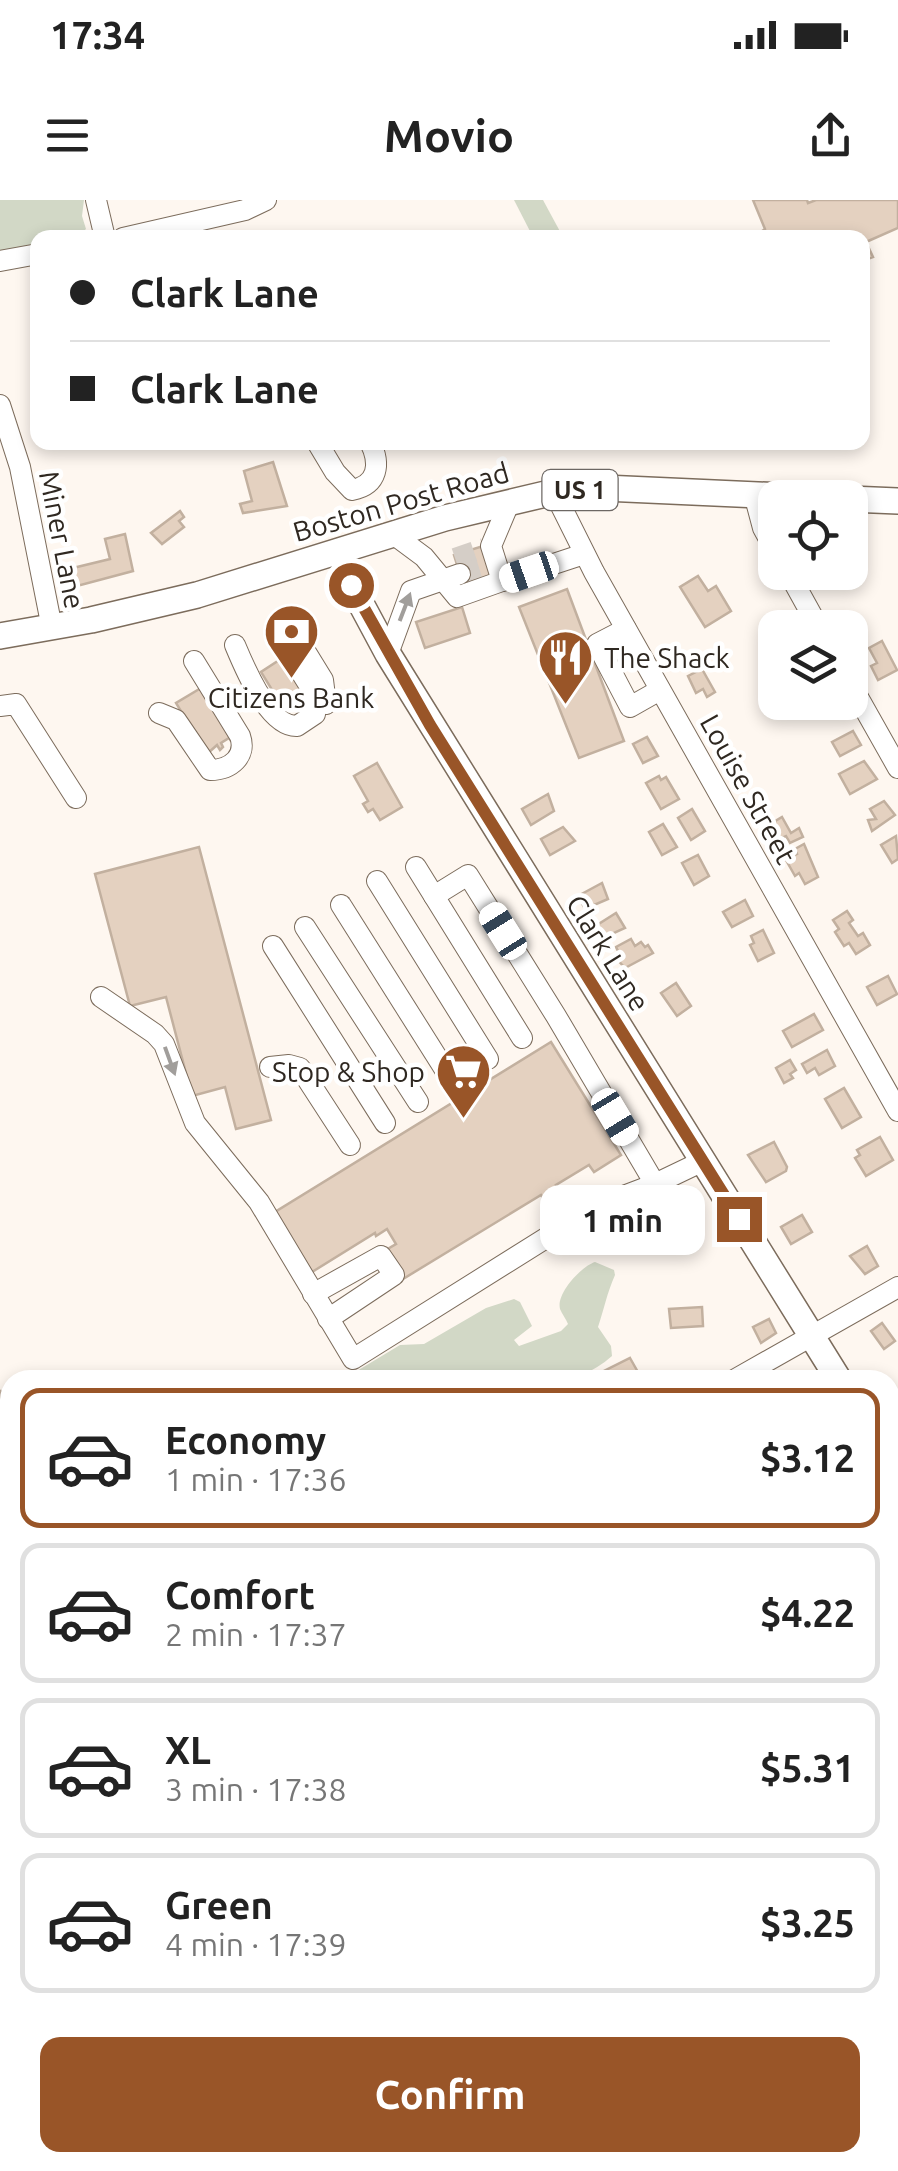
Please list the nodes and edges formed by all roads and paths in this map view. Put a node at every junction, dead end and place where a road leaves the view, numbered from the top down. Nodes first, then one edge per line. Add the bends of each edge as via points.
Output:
1 (96, 200) edge
2 (266, 200) edge
3 (103, 230) edge
4 (159, 230) edge
5 (30, 255) edge
6 (0, 261) edge
7 (0, 405) edge
8 (322, 450) edge
9 (363, 450) edge
10 (373, 450) edge
11 (344, 484) junction
12 (554, 492) junction
13 (754, 494) junction
14 (758, 494) edge
15 (868, 499) edge
16 (510, 501) junction
17 (898, 501) edge
18 (758, 509) edge
19 (393, 534) junction
20 (341, 551) junction
21 (584, 554) junction
22 (492, 561) junction
23 (447, 569) junction
24 (52, 628) junction
25 (626, 629) junction
26 (283, 630) dead end
27 (0, 636) edge
28 (236, 645) dead end
29 (388, 654) junction
30 (194, 661) dead end
31 (660, 690) junction
32 (0, 706) edge
33 (159, 713) dead end
34 (868, 715) edge
35 (898, 768) edge
36 (76, 798) dead end
37 (416, 867) dead end
38 (377, 882) dead end
39 (434, 896) junction
40 (340, 905) dead end
41 (305, 927) dead end
42 (273, 946) dead end
43 (101, 997) dead end
44 (522, 1038) dead end
45 (488, 1058) dead end
46 (270, 1067) dead end
47 (452, 1081) dead end
48 (418, 1102) dead end
49 (898, 1110) edge
50 (384, 1123) dead end
51 (350, 1145) dead end
52 (703, 1160) junction
53 (655, 1184) junction
54 (898, 1287) edge
55 (313, 1294) junction
56 (328, 1319) junction
57 (812, 1336) junction
58 (752, 1370) edge
59 (833, 1370) edge

1 - 3 street
2 - 4 street
5 - 6 street
7 - 24 street, Miner Lane via 20,468
8 - 11 street
9 - 11 street via 366,472
10 - 11 street via 378,466 373,478 364,488
12 - 13 main road, Boston Post Road / US 1
12 - 16 main road, Boston Post Road / US 1
12 - 21 street, Louise Street
13 - 14 main road, Boston Post Road / US 1
13 - 18 street
15 - 17 main road
16 - 19 main road, Boston Post Road / US 1
16 - 22 street
19 - 20 main road, Boston Post Road / US 1
19 - 23 street
20 - 24 main road, Boston Post Road / US 1
20 - 29 main road, Clark Lane via 351,585
21 - 22 street
21 - 25 street, Louise Street
22 - 23 street via 457,597
29 -> 23 street via 411,591
24 - 27 main road, Boston Post Road / US 1
25 - 31 street, Louise Street
25 - 31 street via 598,644 630,707
26 - 28 street via 317,698 315,714 303,724 290,727 272,714
29 - 52 main road, Clark Lane
30 - 33 street via 240,736 240,755 210,770 176,720
31 - 49 street, Louise Street
32 - 36 street via 16,704
34 - 35 street
37 - 39 street
38 - 45 street
39 - 44 street
39 - 53 street via 468,875
40 - 47 street
41 - 48 street
42 - 50 street
43 -> 55 street via 164,1044 195,1124 259,1202
46 - 51 street via 300,1068
52 - 53 street
52 - 57 main road, Clark Lane
53 - 56 street via 597,1206 353,1359
54 - 57 street
55 - 56 street
55 - 56 street via 381,1256 394,1275
57 - 58 street
57 - 59 main road, Clark Lane

